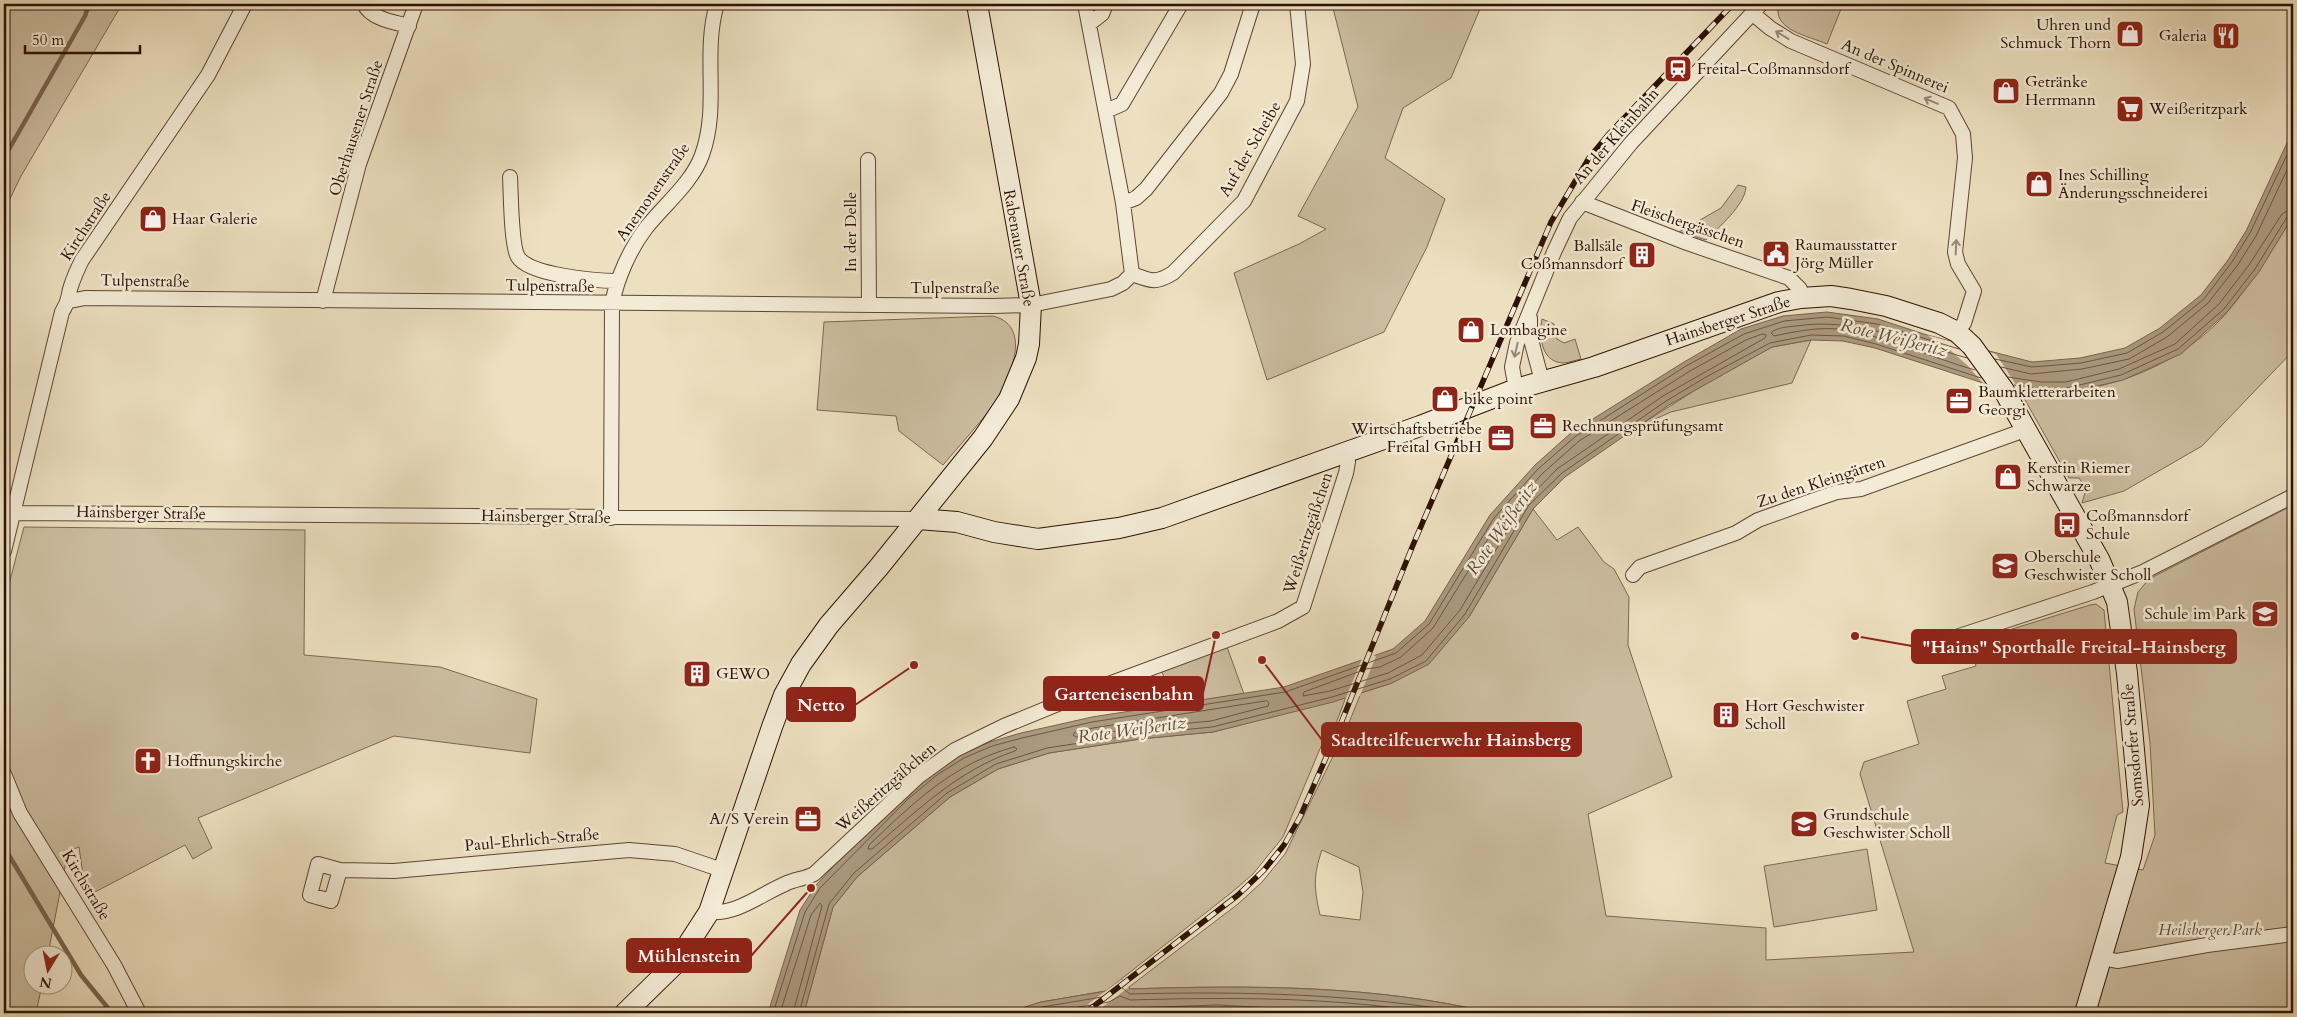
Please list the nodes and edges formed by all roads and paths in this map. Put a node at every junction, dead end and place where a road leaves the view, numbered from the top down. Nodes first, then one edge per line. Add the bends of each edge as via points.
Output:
1 (245, 4) edge
2 (364, 4) edge
3 (416, 4) edge
4 (717, 4) edge
5 (977, 4) edge
6 (1085, 4) edge
7 (1106, 4) edge
8 (1181, 4) edge
9 (1253, 4) edge
10 (1297, 4) edge
11 (1756, 8) edge
12 (1089, 24) junction
13 (409, 26) junction
14 (1106, 111) junction
15 (868, 160) dead end
16 (510, 177) dead end
17 (1582, 202) junction
18 (1124, 203) junction
19 (1132, 274) junction
20 (617, 281) junction
21 (1801, 298) junction
22 (70, 301) junction
23 (323, 301) junction
24 (612, 304) junction
25 (869, 305) junction
26 (1031, 305) junction
27 (1530, 312) junction
28 (1957, 332) junction
29 (1542, 381) junction
30 (1516, 389) junction
31 (2025, 430) junction
32 (1346, 452) junction
33 (2293, 496) edge
34 (13, 513) junction
35 (611, 518) junction
36 (918, 519) junction
37 (4, 551) edge
38 (1633, 575) dead end
39 (2111, 584) junction
40 (1947, 640) dead end
41 (4, 774) edge
42 (340, 870) dead end
43 (725, 871) junction
44 (710, 912) junction
45 (2293, 934) edge
46 (2102, 958) junction
47 (139, 1013) edge
48 (625, 1013) edge
49 (2085, 1013) edge

1 - 22 street, Kirchstraße via 208,76 82,260 70,289
2 - 13 street via 376,15
3 - 13 street, Oberhausener Straße
4 - 20 street, Anemonenstraße via 711,34 711,113 701,158 645,230
5 - 26 street, Rabenauer Straße
6 - 12 street
7 - 12 street via 1102,14
8 - 14 street via 1122,104
9 - 18 street via 1231,74 1220,93 1146,189
10 - 19 street, Auf der Scheibe via 1303,64 1297,101 1244,201 1173,273 1162,280 1152,281
11 - 17 street, An der Kleinbahn
28 -> 11 street, An der Spinnerei via 1964,323 1974,291 1958,264 1955,252 1965,158 1963,134 1949,108 1791,41 1770,28
12 - 14 street
13 - 23 street, Oberhausener Straße via 359,164
14 - 18 street
15 - 25 street, In der Delle
16 - 20 street via 517,256 524,264 548,272
17 - 21 street, Fleischergässchen via 1789,278 1800,289
17 - 27 street, An der Kleinbahn via 1570,218
18 - 19 street
19 - 26 street via 1111,289
20 - 24 street, Anemonenstraße
21 - 28 street, Hainsberger Straße via 1831,296 1886,306
21 - 29 street, Hainsberger Straße via 1744,313 1594,367
22 - 23 street, Tulpenstraße via 85,298
22 - 34 street, Kirchstraße via 62,312
23 - 24 street, Tulpenstraße
24 - 25 street, Tulpenstraße
24 - 35 street, Anemonenstraße
25 - 26 street, Tulpenstraße
26 - 36 street, Rabenauer Straße via 1026,358 1009,399 983,438
27 - 29 street, An der Kleinbahn via 1530,336
27 -> 30 street, An der Kleinbahn via 1517,343 1512,367
28 - 31 street, Hainsberger Straße via 1972,346 2004,389
29 - 30 street, Hainsberger Straße
30 - 32 street, Hainsberger Straße
31 - 38 street, Zu den Kleingärten via 1861,489 1837,492 1758,520 1736,533 1640,568
31 - 39 street, Hainsberger Straße
32 - 36 street, Hainsberger Straße via 1162,518 1076,535 1038,539 957,522
32 - 44 street, Weißeritzgäßchen via 1346,473 1303,607 1278,621 1004,726 955,750 913,782 814,874 788,882 742,906
33 - 39 street via 2143,572
34 - 35 street, Hainsberger Straße via 444,514
34 - 37 street, Kirchstraße
35 - 36 street, Hainsberger Straße
36 - 43 street, Rabenauer Straße via 829,625 784,695
39 - 40 street
39 - 46 street, Somsdorfer Straße via 2117,602 2127,673 2139,805 2131,856
41 - 47 street, Kirchstraße via 20,813 114,964
42 - 43 street, Paul-Ehrlich-Straße via 394,871 629,850 675,854
43 - 44 street, Rabenauer Straße
44 - 48 street, Rabenauer Straße via 676,964
45 - 46 street via 2117,961
46 - 49 street, Somsdorfer Straße

